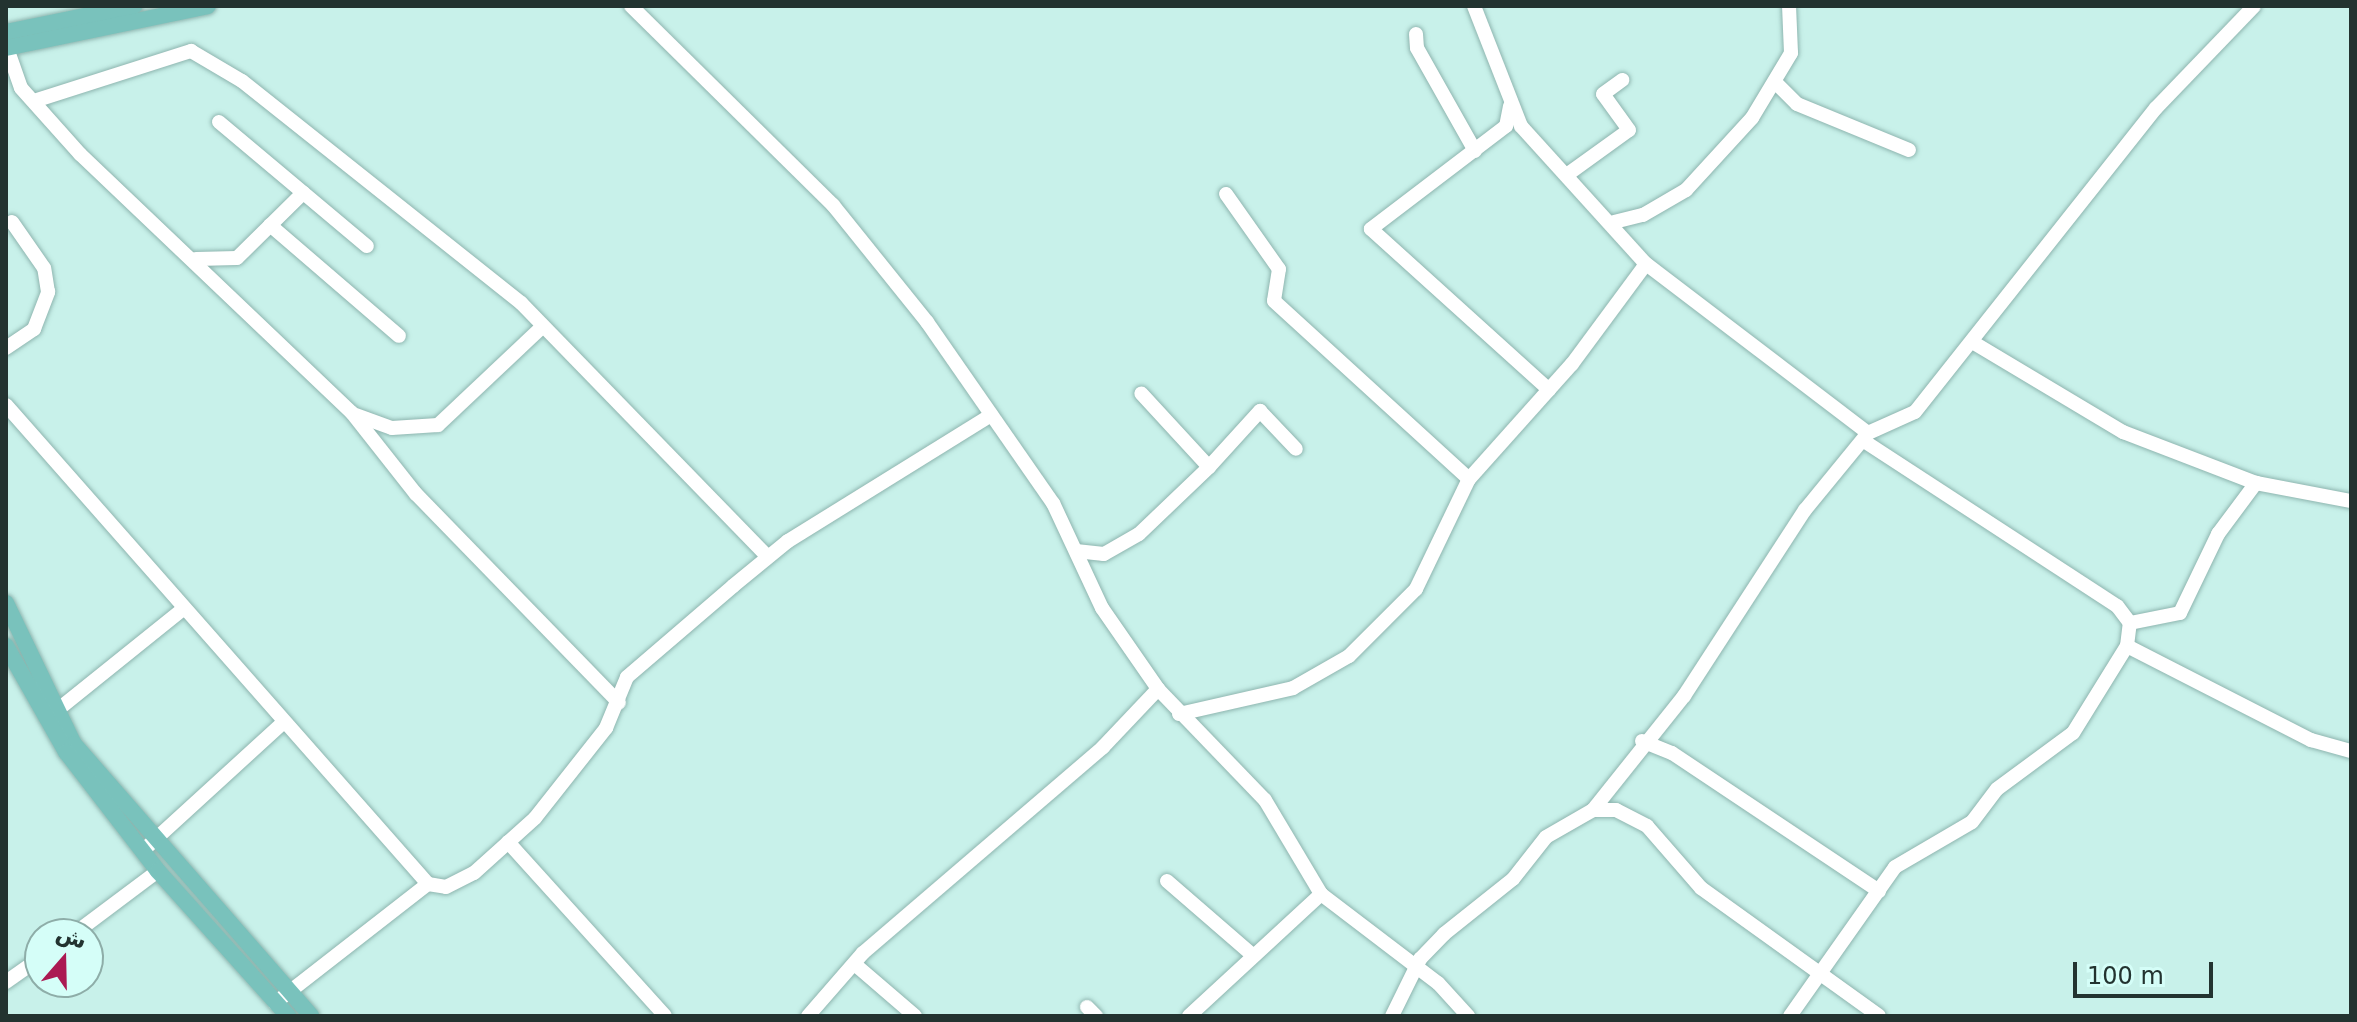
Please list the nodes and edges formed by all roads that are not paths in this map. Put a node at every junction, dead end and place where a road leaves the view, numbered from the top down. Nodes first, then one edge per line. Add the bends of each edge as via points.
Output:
1 (134, 6) edge
2 (208, 6) edge
3 (631, 6) edge
4 (1474, 6) edge
5 (1789, 6) edge
6 (2254, 6) edge
7 (89, 17) edge
8 (1416, 34) dead end
9 (10, 41) edge
10 (1622, 80) dead end
11 (1777, 84) junction
12 (34, 101) junction
13 (1510, 106) junction
14 (219, 122) dead end
15 (1909, 150) dead end
16 (1475, 151) junction
17 (1568, 174) junction
18 (303, 193) junction
19 (1226, 194) dead end
20 (12, 222) dead end
21 (1614, 222) junction
22 (270, 225) junction
23 (367, 246) dead end
24 (192, 258) junction
25 (1646, 264) junction
26 (542, 327) junction
27 (399, 336) dead end
28 (1974, 343) junction
29 (6, 348) edge
30 (1549, 390) junction
31 (1141, 393) dead end
32 (6, 405) edge
33 (352, 413) junction
34 (991, 415) junction
35 (1866, 437) junction
36 (1296, 449) dead end
37 (1209, 467) junction
38 (1469, 479) junction
39 (2256, 483) junction
40 (2351, 501) edge
41 (1076, 551) junction
42 (767, 556) junction
43 (6, 603) edge
44 (182, 610) junction
45 (2130, 623) junction
46 (2127, 646) junction
47 (8, 653) edge
48 (1158, 689) junction
49 (619, 703) junction
50 (52, 714) junction
51 (1179, 714) junction
52 (284, 722) junction
53 (1642, 741) junction
54 (2351, 751) edge
55 (1593, 810) junction
56 (508, 842) junction
57 (148, 845) junction
58 (158, 871) junction
59 (1167, 881) dead end
60 (428, 884) junction
61 (1879, 891) junction
62 (1321, 894) junction
63 (95, 918) edge
64 (1250, 953) junction
65 (858, 967) junction
66 (1416, 967) junction
67 (24, 969) edge
68 (1821, 976) junction
69 (6, 982) edge
70 (282, 999) junction
71 (288, 1016) edge
72 (311, 1016) edge
73 (665, 1016) edge
74 (808, 1016) edge
75 (915, 1016) edge
76 (1189, 1016) edge
77 (1392, 1016) edge
78 (1468, 1016) edge
79 (1790, 1016) edge
80 (1879, 1016) edge

1 - 7 main road
2 - 7 main road
3 - 34 street via 833,205
4 - 13 street
5 - 11 street via 1791,53
6 - 28 street via 2156,108
7 - 9 main road
8 - 16 street via 1417,48
9 - 12 street via 16,81
10 - 17 street via 1603,94 1629,130
11 - 15 street via 1797,104
11 - 21 street via 1686,190 1643,215
12 - 24 street
12 - 26 street via 191,51 242,81
13 - 16 street via 1506,126
13 - 17 street
14 - 18 street
16 - 30 street via 1371,229
17 - 21 street
18 - 22 street
18 - 23 street
19 - 38 street via 1279,269 1274,301
20 - 29 street via 44,268 48,292 34,329
21 - 25 street
22 - 24 street via 226,263
22 - 27 street
24 - 33 street
25 - 30 street
25 - 35 street
26 - 33 street via 438,425 392,428
26 - 42 street
28 - 35 street via 1915,412
28 - 39 street via 2123,432
30 - 38 street
31 - 37 street
32 - 44 street
33 - 49 street via 416,494
34 - 41 street via 1053,503
34 - 42 street
35 - 45 street via 2117,606
35 - 53 street via 1805,510 1684,696
36 - 37 street via 1260,411
37 - 41 street via 1139,534 1104,554
38 - 51 street via 1416,589 1349,656 1293,688
39 - 40 street
39 - 45 street via 2218,534 2180,613
41 - 48 street via 1102,608
42 - 49 street via 627,677
43 - 50 main road
44 - 50 street
44 - 52 street
45 - 46 street
46 - 54 street via 2311,740
46 - 61 street via 2073,733 1997,789 1972,822 1895,867
47 - 50 main road
48 - 51 street
48 - 65 street via 1103,747 863,953
49 - 56 street via 544,806
50 - 57 main road
51 - 62 street via 1265,800
52 - 57 street
52 - 60 street
53 - 55 street
53 - 61 street via 1672,753
55 - 66 street via 1546,837 1513,879 1444,934
55 - 68 street via 1616,810 1647,826 1701,888
56 - 60 street via 460,880
56 - 73 street
57 - 58 main road
57 - 70 main road
58 - 63 street
58 - 70 main road
59 - 64 street
60 - 70 street
61 - 68 street
62 - 64 street
62 - 66 street
64 - 76 street
65 - 74 street
65 - 75 street
66 - 77 street
66 - 78 street
67 - 69 street
68 - 79 street
68 - 80 street
70 - 71 main road
70 - 72 main road

